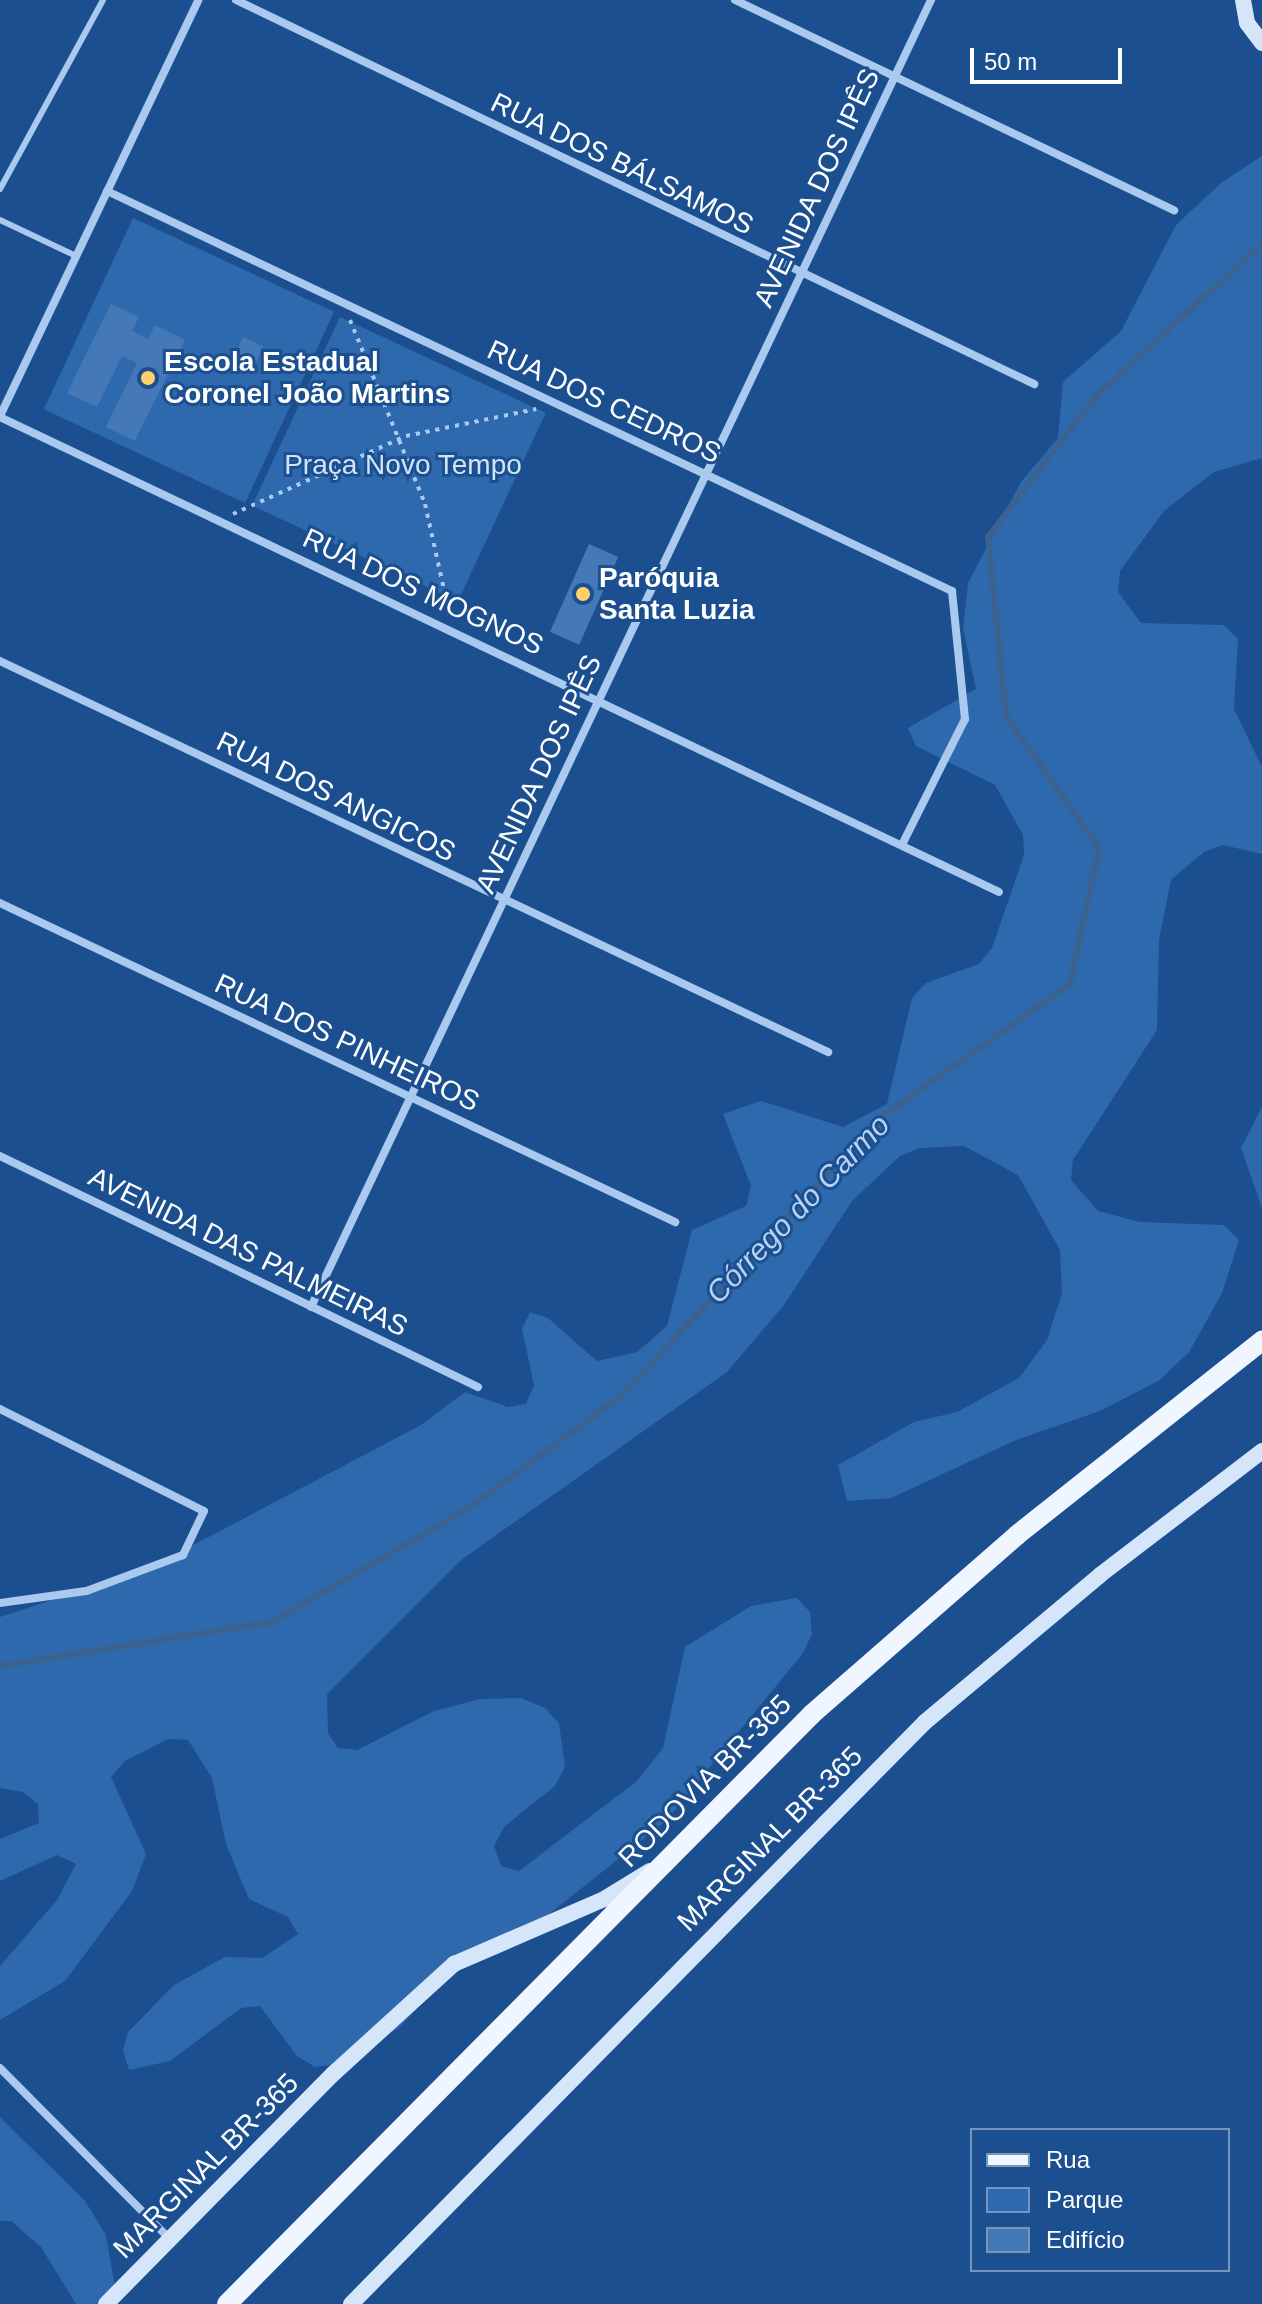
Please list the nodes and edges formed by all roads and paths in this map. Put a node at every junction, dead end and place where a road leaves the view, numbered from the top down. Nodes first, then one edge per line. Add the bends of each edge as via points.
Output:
1 (103, 0) edge
2 (198, 0) edge
3 (236, 0) edge
4 (735, 0) edge
5 (931, 0) edge
6 (1242, 1) edge
7 (1262, 43) edge
8 (894, 77) junction
9 (0, 189) edge
10 (107, 191) junction
11 (1174, 210) dead end
12 (0, 220) edge
13 (76, 256) junction
14 (800, 275) junction
15 (343, 302) junction
16 (1034, 384) dead end
17 (558, 404) junction
18 (0, 417) edge
19 (398, 439) junction
20 (706, 475) junction
21 (219, 521) junction
22 (453, 631) junction
23 (0, 661) edge
24 (599, 699) junction
25 (903, 843) junction
26 (999, 892) dead end
27 (503, 902) junction
28 (0, 903) edge
29 (828, 1052) dead end
30 (410, 1098) junction
31 (0, 1156) edge
32 (675, 1222) dead end
33 (311, 1307) junction
34 (1262, 1341) edge
35 (478, 1387) dead end
36 (0, 1409) edge
37 (1262, 1451) edge
38 (0, 1603) edge
39 (665, 1861) junction
40 (0, 2068) edge
41 (170, 2239) junction
42 (106, 2304) edge
43 (227, 2304) edge
44 (351, 2304) edge

1 - 9 lane
2 - 10 street
3 - 14 street, RUA DOS BÁLSAMOS
4 - 8 street
5 - 8 street, AVENIDA DOS IPÊS
6 - 7 street
8 - 11 street
8 - 14 street, AVENIDA DOS IPÊS
10 - 13 street
10 - 15 street, RUA DOS CEDROS
12 - 13 lane
13 - 18 street
14 - 16 street, RUA DOS BÁLSAMOS
14 - 20 street, AVENIDA DOS IPÊS
15 - 17 street, RUA DOS CEDROS
15 - 19 path
17 - 19 path
17 - 20 street, RUA DOS CEDROS
18 - 21 street, RUA DOS MOGNOS
19 - 21 path
19 - 22 path via 425,504
20 - 24 street, AVENIDA DOS IPÊS
20 - 25 street, RUA DOS CEDROS via 952,591 965,719
21 - 22 street, RUA DOS MOGNOS
22 - 24 street, RUA DOS MOGNOS
23 - 27 street, RUA DOS ANGICOS
24 - 25 street, RUA DOS MOGNOS
24 - 27 street, AVENIDA DOS IPÊS
25 - 26 street, RUA DOS MOGNOS
27 - 29 street, RUA DOS ANGICOS
27 - 30 street, AVENIDA DOS IPÊS
28 - 30 street, RUA DOS PINHEIROS
30 - 32 street, RUA DOS PINHEIROS
30 - 33 street, AVENIDA DOS IPÊS
31 - 33 street, AVENIDA DAS PALMEIRAS
33 - 35 street, AVENIDA DAS PALMEIRAS
34 - 39 main road, RODOVIA BR-365 via 1005,1545 812,1714
36 - 38 street via 204,1511 183,1555 86,1591
37 - 44 street, MARGINAL BR-365 via 1100,1575 925,1722
39 - 41 street, MARGINAL BR-365 via 604,1899 454,1964 333,2074
39 - 43 main road, RODOVIA BR-365
40 - 41 street
41 - 42 street, MARGINAL BR-365

